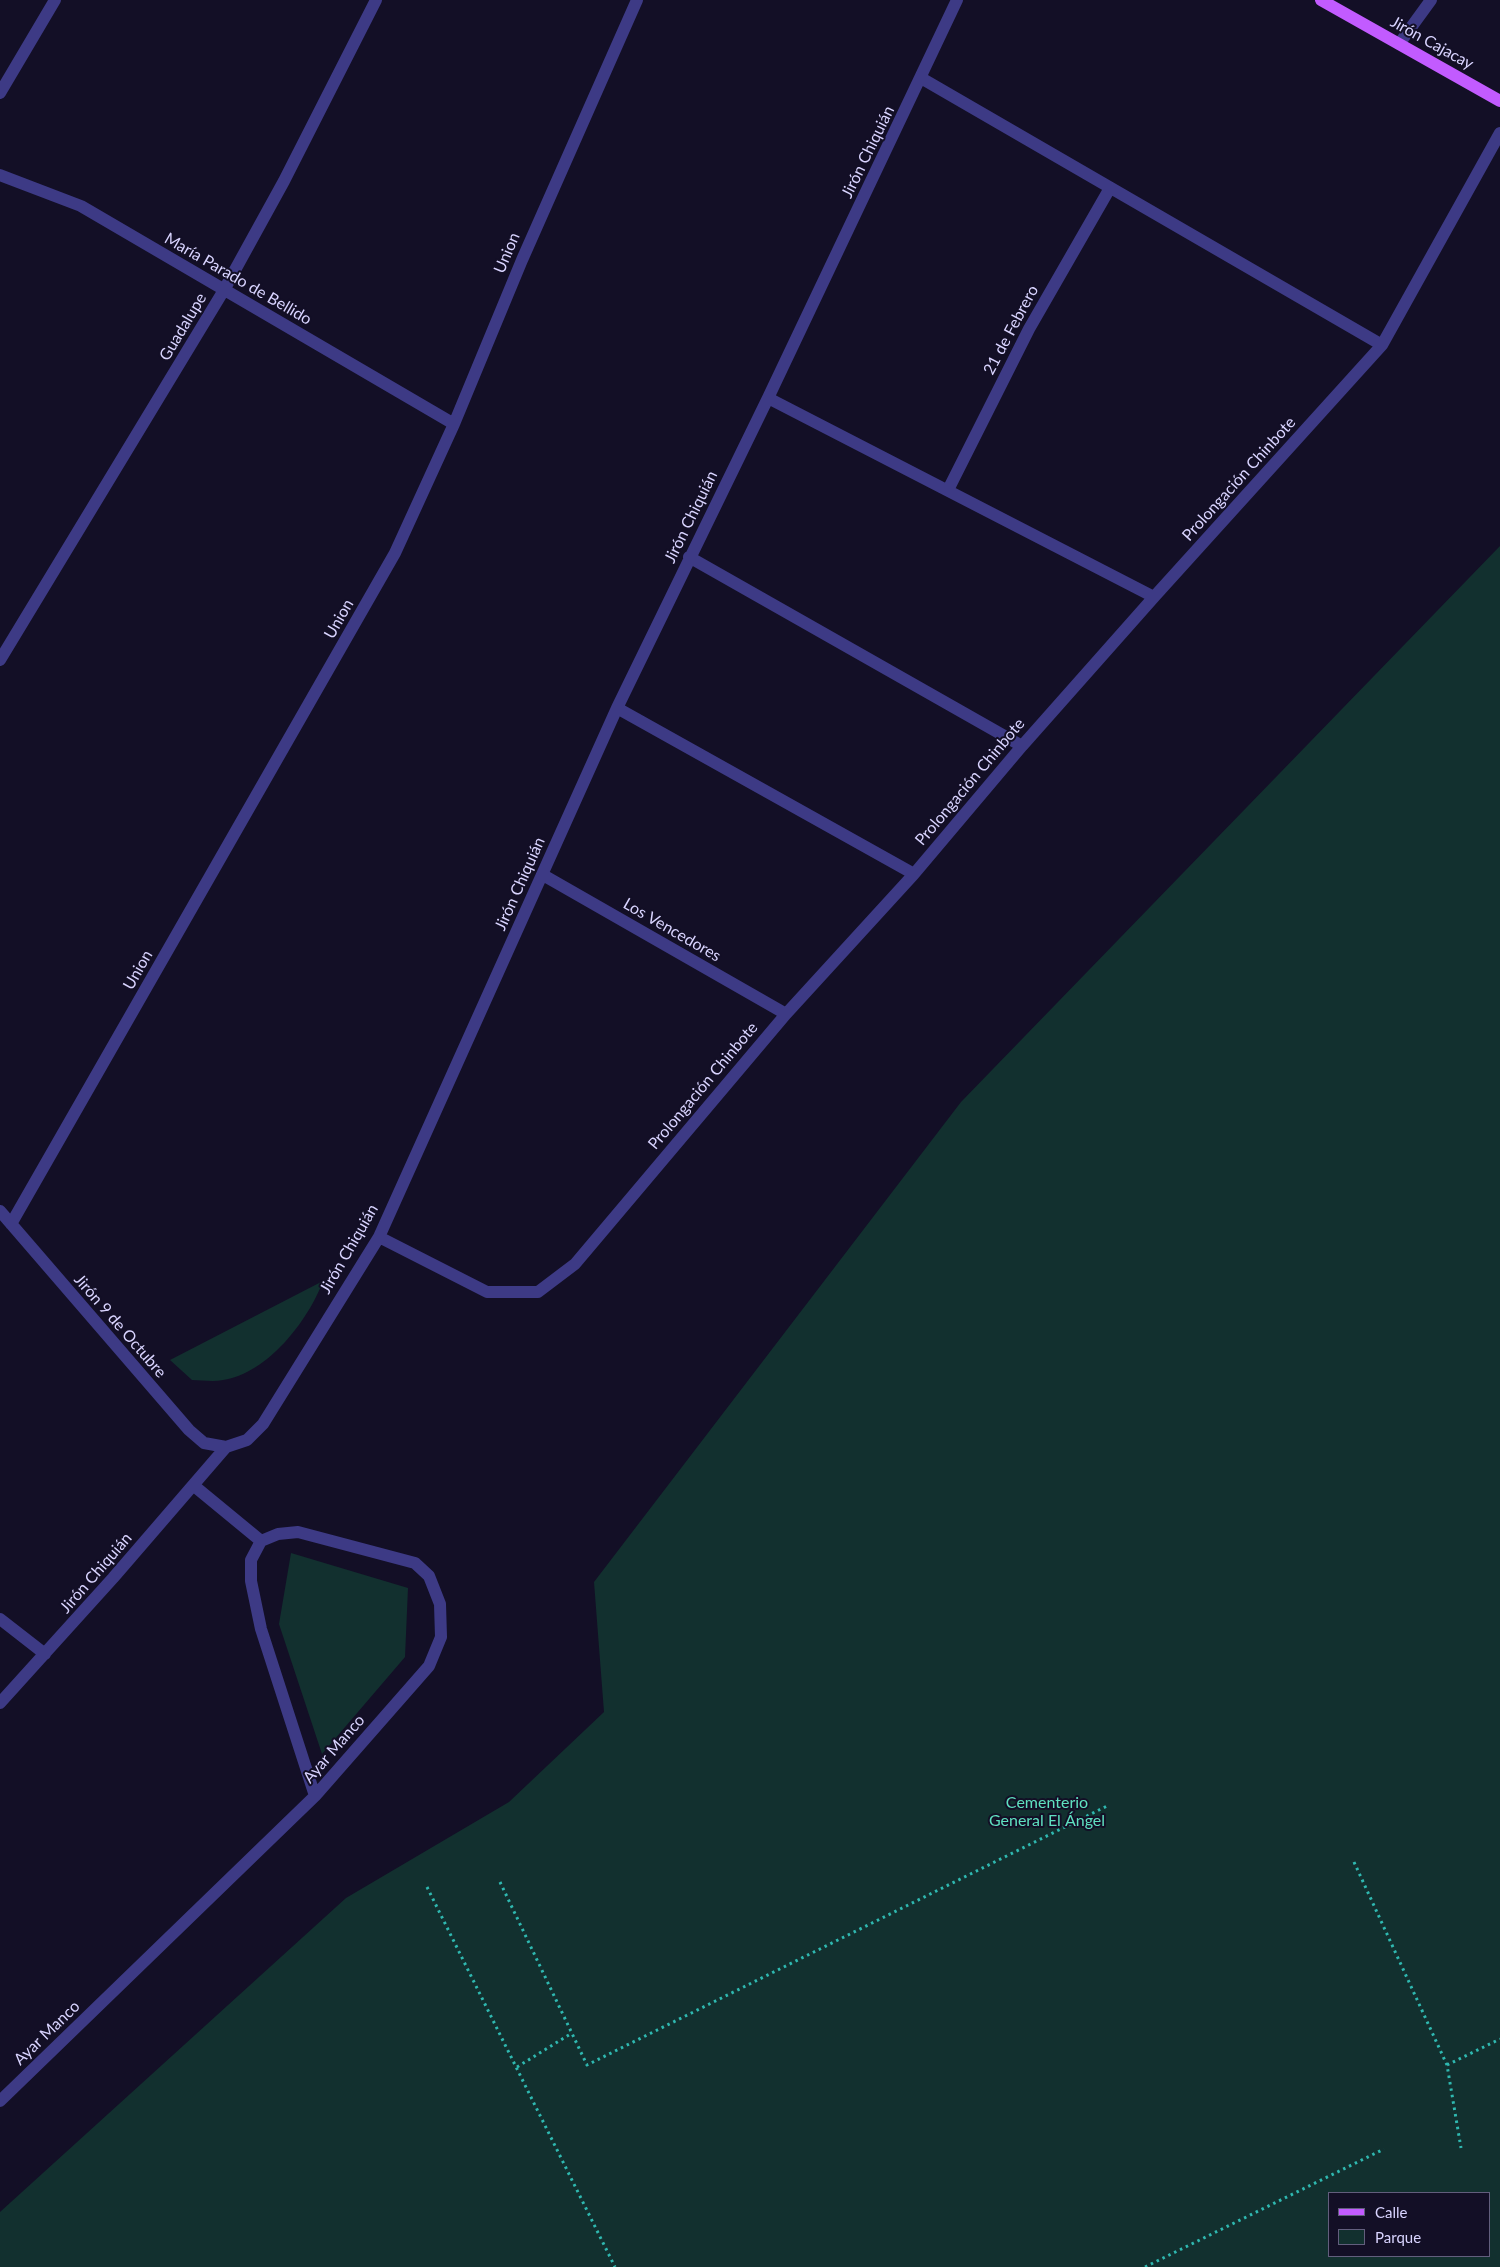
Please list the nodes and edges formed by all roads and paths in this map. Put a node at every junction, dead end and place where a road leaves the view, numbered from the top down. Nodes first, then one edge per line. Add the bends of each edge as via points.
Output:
1 (55, 0) edge
2 (376, 0) edge
3 (637, 0) edge
4 (957, 0) edge
5 (1321, 0) edge
6 (1431, 0) edge
7 (1399, 44) junction
8 (921, 78) junction
9 (0, 93) edge
10 (1500, 101) edge
11 (1500, 133) edge
12 (0, 175) edge
13 (1110, 188) junction
14 (224, 290) junction
15 (1382, 345) junction
16 (768, 398) junction
17 (454, 424) junction
18 (948, 490) junction
19 (689, 557) junction
20 (1154, 597) junction
21 (0, 660) edge
22 (617, 708) junction
23 (1022, 746) junction
24 (543, 874) junction
25 (914, 874) junction
26 (786, 1014) junction
27 (0, 1211) edge
28 (11, 1224) junction
29 (378, 1237) junction
30 (226, 1447) junction
31 (193, 1485) junction
32 (261, 1541) junction
33 (0, 1619) edge
34 (45, 1654) junction
35 (0, 1703) edge
36 (315, 1796) junction
37 (1109, 1805) dead end
38 (1354, 1862) dead end
39 (500, 1882) dead end
40 (428, 1887) dead end
41 (572, 2034) junction
42 (1500, 2039) edge
43 (1447, 2065) junction
44 (517, 2067) junction
45 (0, 2101) edge
46 (1384, 2148) dead end
47 (1461, 2148) dead end
48 (615, 2267) edge
49 (1145, 2267) edge

1 - 9 street
2 - 14 street, Guadalupe via 284,181
3 - 17 street, Union via 522,260
4 - 8 street, Jirón Chiquián
5 - 7 main road, Jirón Cajacay
6 - 7 street
7 - 10 main road, Jirón Cajacay
8 - 13 street
8 - 16 street, Jirón Chiquián
11 - 15 street, Prolongación Chinbote
12 - 14 street, María Parado de Bellido via 80,206
13 - 15 street
13 - 18 street, 21 de Febrero via 1029,329
14 - 17 street, María Parado de Bellido
14 - 21 street, Guadalupe
15 - 20 street, Prolongación Chinbote
16 - 18 street
16 - 19 street, Jirón Chiquián
17 - 28 street, Union via 395,553
18 - 20 street
19 - 22 street, Jirón Chiquián
19 - 23 street
20 - 23 street, Prolongación Chinbote
22 - 24 street, Jirón Chiquián
22 - 25 street
23 - 25 street, Prolongación Chinbote
24 - 26 street, Los Vencedores
24 - 29 street, Jirón Chiquián
25 - 26 street, Prolongación Chinbote
26 - 29 street, Prolongación Chinbote via 575,1264 538,1292 486,1292
27 - 28 street, Jirón 9 de Octubre
28 - 30 street, Jirón 9 de Octubre via 189,1430 204,1443
29 - 30 street, Jirón Chiquián via 262,1424 247,1440
30 - 31 street, Jirón Chiquián
31 - 32 street
31 - 34 street, Jirón Chiquián
32 - 36 street via 251,1560 251,1581 261,1630
32 - 36 street, Ayar Manco via 278,1534 298,1532 415,1563 429,1576 440,1604 441,1637 430,1666
33 - 34 street
34 - 35 street, Jirón Chiquián
36 - 45 street, Ayar Manco
37 - 41 path via 587,2065
38 - 43 path
39 - 41 path
40 - 44 path
41 - 44 path
42 - 43 path
43 - 47 path
44 - 48 path
46 - 49 path

